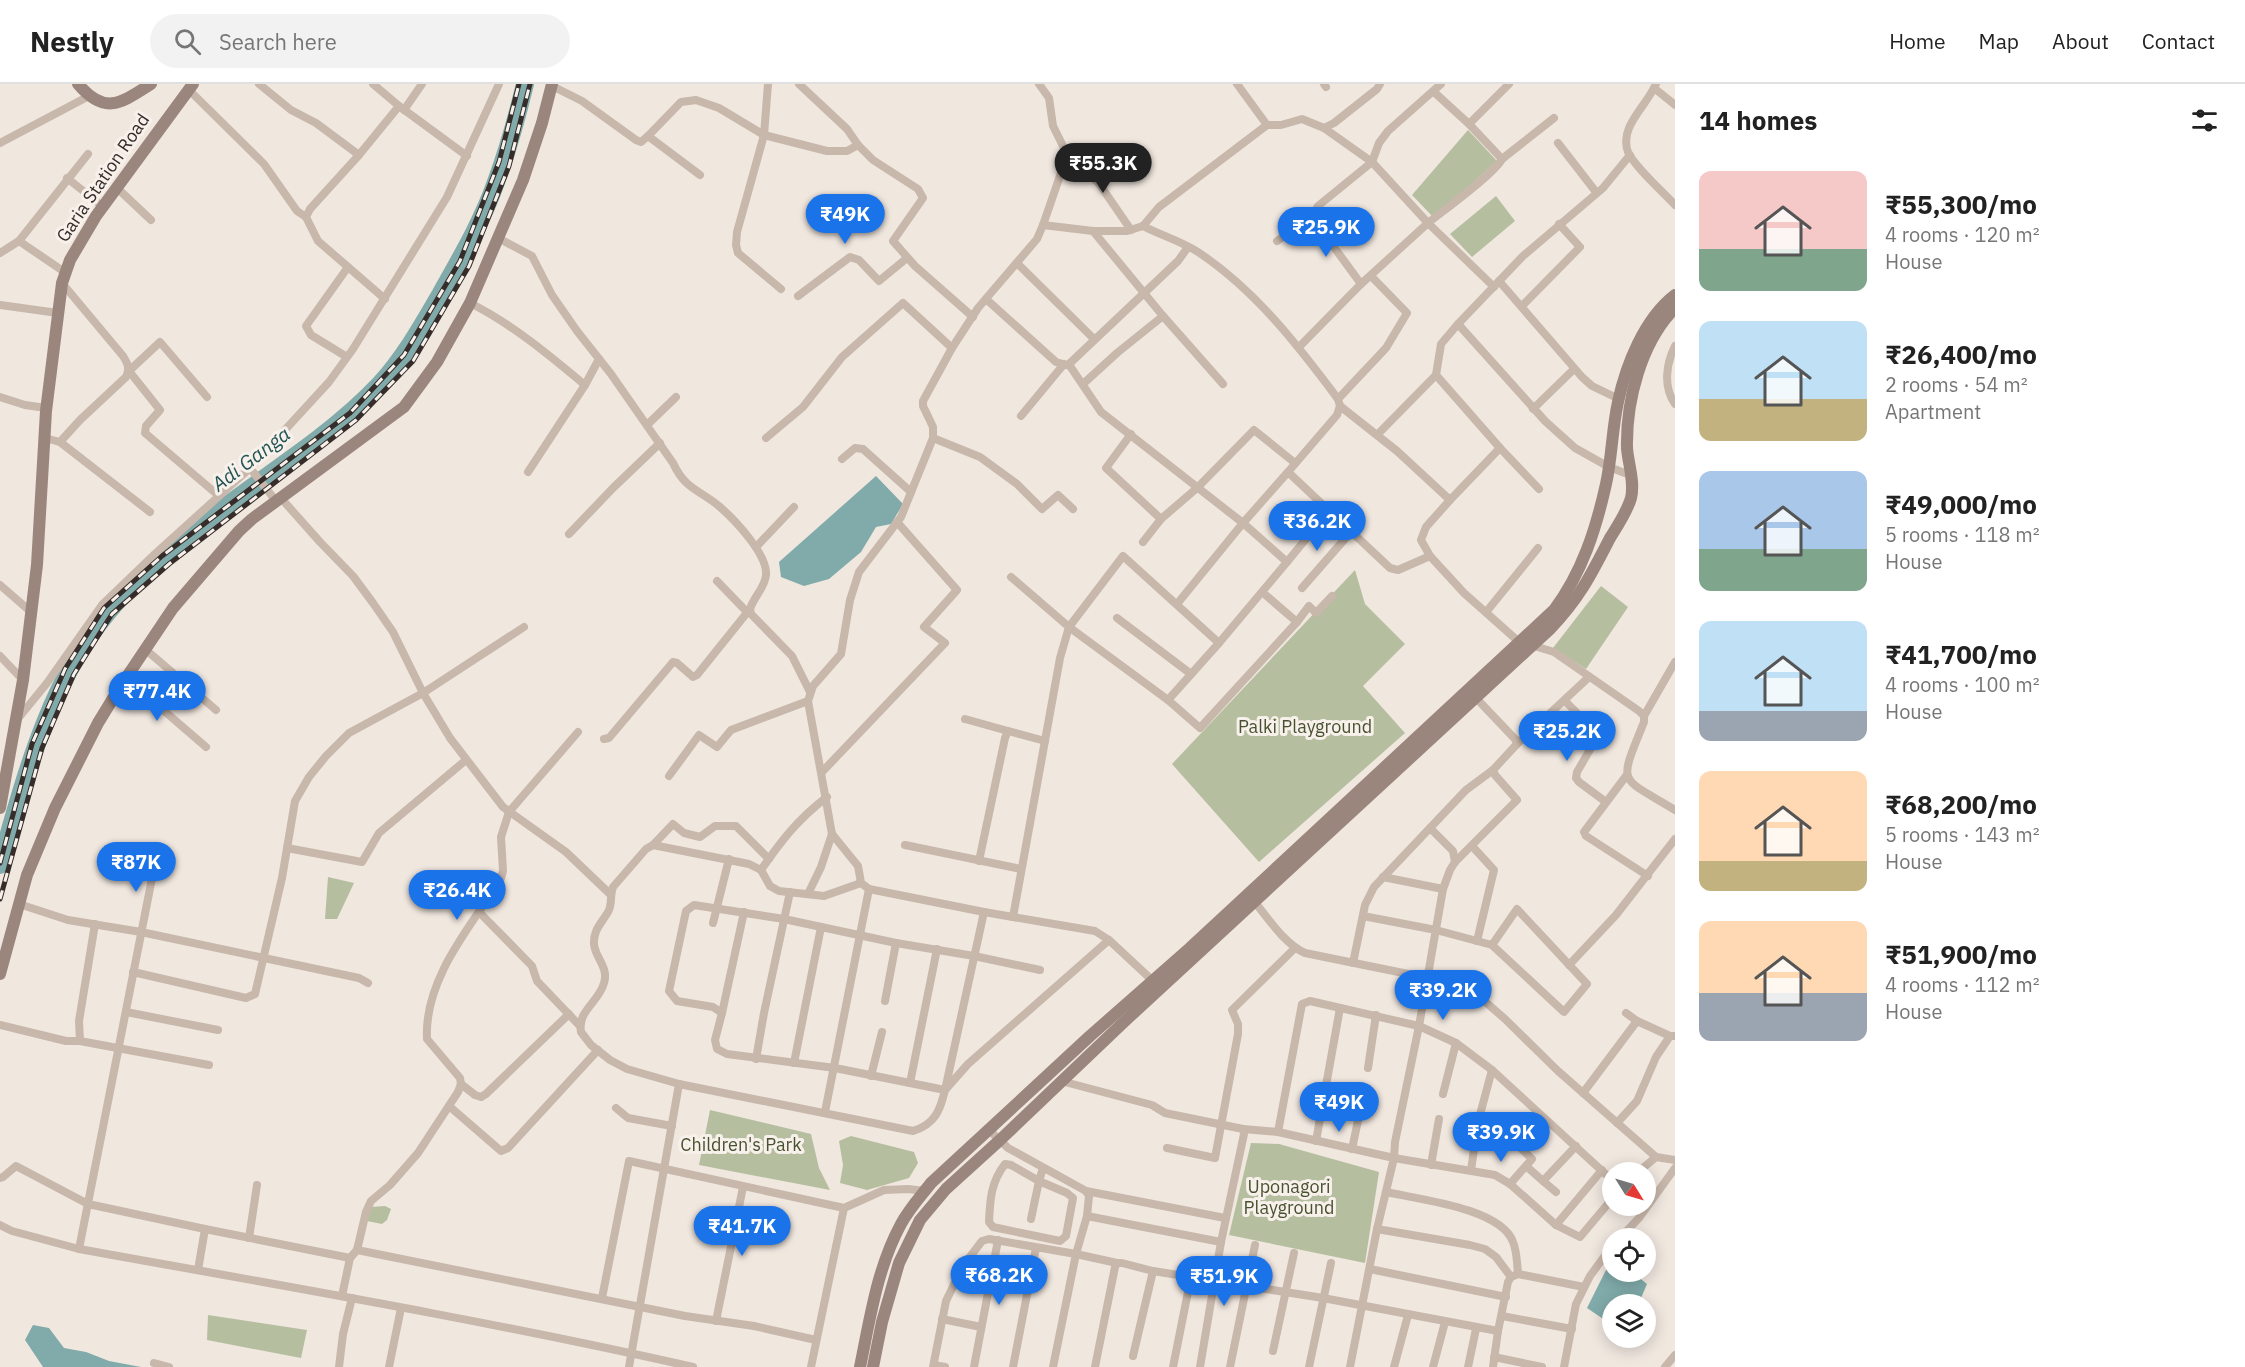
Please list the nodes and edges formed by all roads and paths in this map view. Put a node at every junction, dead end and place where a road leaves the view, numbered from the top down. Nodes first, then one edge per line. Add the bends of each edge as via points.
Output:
1 (78, 84) edge
2 (151, 84) edge
3 (259, 84) edge
4 (373, 84) edge
5 (422, 84) edge
6 (499, 84) edge
7 (768, 84) edge
8 (799, 84) edge
9 (1039, 84) edge
10 (1237, 84) edge
11 (1380, 84) edge
12 (1441, 84) edge
13 (1509, 84) edge
14 (552, 85) edge
15 (1655, 86) edge
16 (191, 87) edge
17 (1434, 92) junction
18 (89, 96) junction
19 (1675, 105) edge
20 (401, 108) junction
21 (1554, 118) dead end
22 (1469, 124) junction
23 (1267, 125) junction
24 (1324, 128) junction
25 (764, 135) junction
26 (648, 136) junction
27 (1558, 142) dead end
28 (0, 143) edge
29 (858, 145) junction
30 (1140, 149) dead end
31 (88, 154) dead end
32 (359, 155) junction
33 (1630, 155) junction
34 (467, 156) junction
35 (1065, 156) junction
36 (1502, 159) junction
37 (1372, 162) junction
38 (700, 175) dead end
39 (67, 178) junction
40 (1098, 182) junction
41 (116, 187) junction
42 (1596, 192) junction
43 (1674, 201) edge
44 (102, 206) junction
45 (1312, 217) junction
46 (306, 218) junction
47 (151, 220) dead end
48 (1428, 223) junction
49 (1559, 224) junction
50 (1043, 225) junction
51 (1143, 226) junction
52 (1131, 230) junction
53 (1093, 231) junction
54 (498, 238) junction
55 (19, 241) junction
56 (1277, 241) dead end
57 (1188, 247) junction
58 (0, 253) edge
59 (907, 258) junction
60 (1017, 263) junction
61 (348, 267) junction
62 (1371, 276) junction
63 (64, 278) junction
64 (1361, 284) junction
65 (1496, 284) junction
66 (781, 289) dead end
67 (1144, 292) junction
68 (1675, 295) edge
69 (798, 296) dead end
70 (385, 299) junction
71 (986, 299) junction
72 (470, 303) junction
73 (0, 305) edge
74 (1522, 306) junction
75 (1675, 308) edge
76 (58, 313) junction
77 (1163, 316) junction
78 (973, 317) junction
79 (1458, 324) junction
80 (1094, 339) junction
81 (1675, 346) edge
82 (1299, 347) junction
83 (952, 348) junction
84 (347, 357) junction
85 (599, 359) junction
86 (1066, 365) junction
87 (1574, 369) junction
88 (129, 371) junction
89 (1436, 375) junction
90 (1083, 384) junction
91 (1223, 384) dead end
92 (585, 385) junction
93 (0, 397) edge
94 (207, 397) dead end
95 (676, 397) dead end
96 (1619, 399) junction
97 (1339, 403) junction
98 (1675, 404) edge
99 (46, 408) junction
100 (1533, 408) junction
101 (1022, 416) dead end
102 (647, 425) junction
103 (1131, 435) junction
104 (1377, 435) junction
105 (45, 438) junction
106 (766, 438) dead end
107 (933, 438) junction
108 (60, 442) junction
109 (660, 443) junction
110 (1500, 448) junction
111 (842, 459) dead end
112 (1295, 463) junction
113 (250, 468) junction
114 (1609, 468) junction
115 (528, 472) dead end
116 (1288, 472) junction
117 (1630, 475) junction
118 (1197, 488) junction
119 (1539, 489) dead end
120 (911, 492) junction
121 (219, 496) junction
122 (278, 499) junction
123 (1450, 500) junction
124 (794, 507) dead end
125 (1073, 509) dead end
126 (150, 512) dead end
127 (1161, 519) junction
128 (897, 522) junction
129 (1244, 523) junction
130 (1314, 530) dead end
131 (1350, 533) junction
132 (569, 534) dead end
133 (1143, 542) dead end
134 (756, 547) junction
135 (1538, 548) dead end
136 (1430, 556) junction
137 (1287, 562) junction
138 (1011, 577) dead end
139 (717, 581) dead end
140 (0, 585) edge
141 (1302, 588) dead end
142 (1262, 592) junction
143 (1332, 596) dead end
144 (1177, 604) junction
145 (749, 610) junction
146 (31, 612) junction
147 (1487, 612) junction
148 (1117, 618) dead end
149 (1297, 622) junction
150 (524, 627) dead end
151 (1069, 627) junction
152 (1518, 641) junction
153 (1219, 643) junction
154 (1533, 645) junction
155 (145, 650) junction
156 (0, 656) edge
157 (1675, 662) edge
158 (1191, 675) junction
159 (1589, 677) junction
160 (126, 678) junction
161 (23, 680) junction
162 (423, 693) junction
163 (809, 696) junction
164 (1476, 698) junction
165 (1168, 700) junction
166 (1565, 701) junction
167 (216, 710) dead end
168 (1644, 716) junction
169 (965, 719) dead end
170 (16, 721) junction
171 (1008, 731) junction
172 (1432, 731) junction
173 (578, 732) dead end
174 (604, 739) dead end
175 (1045, 741) junction
176 (1517, 744) junction
177 (206, 747) dead end
178 (466, 760) junction
179 (1493, 770) junction
180 (822, 772) junction
181 (669, 776) dead end
182 (1626, 776) junction
183 (827, 797) junction
184 (1, 802) edge
185 (1606, 802) junction
186 (1675, 810) edge
187 (509, 812) junction
188 (1430, 828) junction
189 (832, 834) junction
190 (1675, 839) edge
191 (653, 845) junction
192 (905, 845) dead end
193 (1472, 846) junction
194 (287, 848) junction
195 (156, 858) dead end
196 (769, 859) junction
197 (729, 860) junction
198 (979, 861) junction
199 (1455, 862) junction
200 (1021, 869) junction
201 (760, 870) junction
202 (1648, 876) junction
203 (1383, 877) junction
204 (861, 883) junction
205 (869, 889) junction
206 (1443, 890) junction
207 (790, 892) junction
208 (610, 894) junction
209 (808, 894) junction
210 (1252, 898) junction
211 (19, 904) junction
212 (716, 909) junction
213 (479, 912) junction
214 (744, 912) junction
215 (984, 912) junction
216 (1363, 916) junction
217 (1013, 917) junction
218 (784, 919) junction
219 (713, 923) dead end
220 (95, 924) junction
221 (821, 927) junction
222 (1436, 930) junction
223 (141, 932) junction
224 (859, 935) junction
225 (1109, 940) junction
226 (1477, 941) junction
227 (896, 943) junction
228 (1492, 945) junction
229 (1295, 948) junction
230 (937, 949) junction
231 (974, 956) junction
232 (264, 957) junction
233 (1353, 963) junction
234 (1569, 965) junction
235 (1040, 970) dead end
236 (133, 972) junction
237 (0, 974) edge
238 (1428, 978) junction
239 (1153, 981) junction
240 (368, 983) dead end
241 (885, 1001) dead end
242 (1340, 1008) junction
243 (126, 1012) junction
244 (722, 1013) junction
245 (1626, 1013) dead end
246 (569, 1014) junction
247 (1376, 1015) junction
248 (1638, 1021) junction
249 (0, 1025) edge
250 (579, 1026) junction
251 (1419, 1026) junction
252 (218, 1030) dead end
253 (882, 1032) dead end
254 (1672, 1036) edge
255 (80, 1041) junction
256 (1095, 1041) junction
257 (1456, 1043) junction
258 (118, 1048) junction
259 (598, 1050) junction
260 (756, 1059) junction
261 (794, 1063) junction
262 (209, 1065) dead end
263 (834, 1068) junction
264 (1368, 1068) dead end
265 (1492, 1070) junction
266 (871, 1076) junction
267 (1061, 1081) junction
268 (910, 1083) junction
269 (461, 1084) junction
270 (679, 1084) junction
271 (945, 1090) junction
272 (1583, 1093) junction
273 (1443, 1094) dead end
274 (449, 1106) junction
275 (1362, 1106) dead end
276 (616, 1108) dead end
277 (825, 1112) junction
278 (1439, 1119) dead end
279 (1478, 1122) junction
280 (1617, 1123) junction
281 (1221, 1124) junction
282 (672, 1126) junction
283 (1243, 1129) junction
284 (989, 1130) junction
285 (1278, 1132) junction
286 (1000, 1140) junction
287 (1316, 1141) junction
288 (1576, 1146) junction
289 (1167, 1148) dead end
290 (1352, 1149) junction
291 (1656, 1157) junction
292 (1395, 1158) junction
293 (1675, 1160) edge
294 (1650, 1162) edge
295 (1431, 1165) junction
296 (1526, 1166) junction
297 (1042, 1168) junction
298 (1675, 1168) edge
299 (665, 1170) junction
300 (1471, 1170) junction
301 (1602, 1170) joint
302 (0, 1178) edge
303 (1039, 1181) junction
304 (1543, 1181) junction
305 (1510, 1184) junction
306 (257, 1185) dead end
307 (743, 1187) junction
308 (925, 1191) junction
309 (1086, 1191) junction
310 (1386, 1192) junction
311 (1556, 1192) dead end
312 (88, 1204) junction
313 (844, 1208) junction
314 (1602, 1211) edge
315 (1087, 1216) junction
316 (1226, 1218) junction
317 (1030, 1219) dead end
318 (0, 1225) edge
319 (1556, 1225) junction
320 (1630, 1228) edge
321 (205, 1229) junction
322 (1377, 1229) junction
323 (249, 1238) junction
324 (998, 1240) junction
325 (1221, 1242) junction
326 (1254, 1245) dead end
327 (1036, 1248) junction
328 (79, 1249) junction
329 (357, 1250) junction
330 (1294, 1253) dead end
331 (1076, 1254) junction
332 (350, 1258) junction
333 (1602, 1261) edge
334 (1118, 1263) junction
335 (1330, 1263) dead end
336 (1370, 1269) junction
337 (198, 1270) junction
338 (1153, 1271) junction
339 (958, 1276) junction
340 (1515, 1276) junction
341 (1191, 1277) junction
342 (990, 1281) junction
343 (1215, 1282) junction
344 (1248, 1286) junction
345 (1584, 1287) junction
346 (1286, 1293) junction
347 (342, 1296) junction
348 (1506, 1297) junction
349 (352, 1298) junction
350 (602, 1298) junction
351 (1323, 1298) junction
352 (1362, 1305) junction
353 (640, 1306) junction
354 (401, 1308) junction
355 (1408, 1315) junction
356 (1502, 1316) junction
357 (942, 1319) junction
358 (716, 1321) junction
359 (1445, 1322) junction
360 (981, 1327) junction
361 (1476, 1329) junction
362 (1572, 1329) junction
363 (1498, 1331) junction
364 (816, 1340) junction
365 (1273, 1351) dead end
366 (632, 1353) junction
367 (1675, 1355) edge
368 (1133, 1356) dead end
369 (1494, 1357) junction
370 (154, 1363) dead end
371 (934, 1366) edge
372 (169, 1367) edge
373 (339, 1367) edge
374 (389, 1367) edge
375 (629, 1367) edge
376 (693, 1367) edge
377 (812, 1367) edge
378 (860, 1367) edge
379 (873, 1367) edge
380 (945, 1367) edge
381 (974, 1367) edge
382 (1013, 1367) edge
383 (1053, 1367) edge
384 (1095, 1367) edge
385 (1173, 1367) edge
386 (1200, 1367) edge
387 (1230, 1367) edge
388 (1310, 1367) edge
389 (1350, 1367) edge
390 (1394, 1367) edge
391 (1433, 1367) edge
392 (1468, 1367) edge
393 (1493, 1367) edge
394 (1542, 1367) edge
395 (1564, 1367) edge
396 (1665, 1367) edge

1 - 18 main road
2 - 18 main road via 120,103 105,104
3 - 32 street
4 - 20 street
5 - 20 street
6 - 34 street
7 - 25 street
8 - 29 street via 848,129
9 - 35 street via 1049,98 1050,116
10 - 23 street
11 - 24 street
12 - 17 street
13 - 22 street
14 - 26 street via 582,101 636,140
14 - 54 main road via 533,153
15 - 19 street
15 - 33 street via 1629,127 1626,139
16 - 41 main road, Garia Station Road
16 - 46 street via 264,164
17 - 22 street
17 - 37 street via 1388,131
18 - 28 street
20 - 32 street
20 - 34 street
21 - 36 street
22 - 36 street
23 - 24 street via 1302,119
23 - 51 street via 1160,207
24 - 37 street
25 - 26 street via 719,108 687,100
25 - 29 street via 827,151 847,151
25 - 66 street via 736,245 738,253
26 - 38 street
27 - 42 street
29 - 59 street via 922,195 893,241
30 - 40 street
31 - 39 street
32 - 46 street
33 - 42 street
33 - 43 street
34 - 70 street via 447,197
35 - 40 street
35 - 50 street
36 - 48 street
37 - 45 street via 1318,206
37 - 48 street
39 - 44 street
39 - 55 street
40 - 52 street
41 - 44 main road, Garia Station Road
41 - 47 street
42 - 49 street
44 - 63 main road, Garia Station Road via 84,233
45 - 56 street
45 - 64 street
46 - 61 street via 318,241
48 - 62 street
48 - 65 street
49 - 65 street
49 - 74 street via 1580,247
50 - 53 street
50 - 60 street
51 - 52 street
51 - 57 street
52 - 53 street
53 - 67 street
54 - 72 main road
54 - 85 street via 532,256 552,295
55 - 58 street
55 - 63 street
57 - 67 street
57 - 82 street via 1245,289
59 - 69 street via 879,281 850,257
59 - 78 street
60 - 71 street
60 - 80 street
61 - 70 street
61 - 84 street via 306,326 311,335
62 - 64 street
62 - 97 street via 1407,313 1386,348
63 - 76 main road, Garia Station Road
63 - 88 street via 123,356
64 - 82 street
65 - 74 street
65 - 79 street
67 - 77 street
67 - 80 street
68 - 96 main road via 1655,316 1639,342
70 - 84 street
71 - 78 street
71 - 86 street via 1056,362
72 - 92 street via 536,344
72 - 122 main road via 437,362 404,407
73 - 76 street
74 - 87 street
75 - 117 main road via 1661,324 1636,379 1627,432
76 - 99 main road, Garia Station Road
77 - 90 street
77 - 91 street
78 - 83 street
79 - 89 street via 1441,344
79 - 100 street
80 - 86 street
81 - 98 street via 1667,371 1669,395
82 - 97 street
83 - 106 street via 903,303 842,357 803,407
83 - 107 street via 923,401
84 - 113 street
85 - 92 street
85 - 102 street
86 - 90 street
86 - 101 street
87 - 96 street via 1592,386
87 - 100 street
88 - 94 street via 160,342
88 - 108 street
88 - 121 street via 160,410 145,433
89 - 104 street
89 - 110 street
90 - 103 street via 1101,412
92 - 115 street
93 - 99 street
95 - 102 street
96 - 114 main road
97 - 104 street
97 - 112 street via 1336,415
99 - 105 main road, Garia Station Road
100 - 114 street via 1575,448
102 - 109 street
103 - 118 street
103 - 127 street via 1106,468
104 - 123 street
105 - 108 street
105 - 146 main road, Garia Station Road
107 - 120 street
107 - 125 street via 980,457 1017,484 1042,509 1058,495
108 - 126 street
109 - 132 street
109 - 134 street via 679,475 718,506
110 - 119 street
110 - 123 street
111 - 120 street via 855,447 863,449
112 - 116 street
112 - 118 street via 1254,430
113 - 121 street
113 - 122 street
114 - 117 street
114 - 152 main road via 1592,538 1567,592 1548,616
116 - 129 street
116 - 131 street
117 - 154 main road via 1632,496 1588,582 1565,614
118 - 127 street
118 - 129 street
120 - 128 street
121 - 170 street via 102,605
122 - 155 main road via 238,531 184,594
122 - 162 street via 353,576 393,633
123 - 136 street via 1426,527 1421,540
124 - 134 street
127 - 133 street
128 - 163 street via 859,572 841,654
128 - 180 street via 957,590 924,627 945,643
129 - 137 street
129 - 144 street
130 - 137 street
131 - 136 street via 1394,571
131 - 141 street
134 - 145 street via 767,572
135 - 147 street
136 - 147 street
137 - 142 street
138 - 151 street
139 - 145 street
140 - 146 street
142 - 149 street
142 - 153 street
143 - 149 street via 1316,613 1309,606
144 - 151 street via 1123,556
144 - 153 street
145 - 163 street via 792,656
145 - 174 street via 697,675 672,662 609,738
146 - 161 main road, Garia Station Road
147 - 152 street
148 - 158 street
149 - 165 street via 1200,728
150 - 162 street
151 - 165 street
151 - 175 street
152 - 154 street
152 - 172 main road
153 - 158 street
154 - 159 street via 1554,652
154 - 164 main road
155 - 160 main road
155 - 167 street
156 - 161 street
157 - 168 street
158 - 165 street
159 - 166 street
159 - 168 street
160 - 177 street
160 - 211 main road via 98,723 55,808 30,866
161 - 170 main road, Garia Station Road
162 - 178 street
162 - 194 street via 349,734 326,756 300,789
163 - 180 street
163 - 181 street via 732,730 717,747 699,735
164 - 172 main road
164 - 176 street
166 - 176 street
166 - 185 street via 1596,735 1576,778
168 - 182 street
169 - 171 street
170 - 184 main road, Garia Station Road
171 - 175 street
171 - 198 street
172 - 210 main road
173 - 187 street
175 - 200 street
176 - 179 street
178 - 187 street
178 - 194 street via 379,833 362,862
179 - 188 street via 1466,790
179 - 193 street via 1517,800
180 - 183 street
182 - 185 street
182 - 186 street via 1633,786
183 - 189 street
183 - 196 street via 799,820
185 - 202 street via 1584,834
187 - 208 street via 566,852
187 - 213 street via 501,837 503,871
188 - 199 street via 1453,851
188 - 203 street
189 - 204 street via 858,866
189 - 209 street
190 - 202 street
191 - 196 street via 673,824 684,833 700,837 715,826 736,826
191 - 197 street
191 - 208 street via 639,856
192 - 198 street
193 - 199 street
193 - 226 street via 1494,870
194 - 232 street
195 - 223 street
196 - 201 street
197 - 201 street
197 - 212 street
198 - 200 street
199 - 206 street
200 - 217 street
201 - 207 street via 770,886
202 - 234 street
203 - 206 street
203 - 216 street via 1368,896
204 - 205 street
204 - 209 street via 824,896
205 - 215 street
205 - 224 street
206 - 222 street
207 - 209 street
207 - 218 street
208 - 250 street via 609,909 594,934 596,954 605,968 604,986
210 - 229 street
210 - 239 main road
210 - 256 main road
211 - 220 street via 68,920
211 - 237 main road
212 - 214 street
212 - 219 street
212 - 244 street via 693,905 686,911 669,991 677,1001
213 - 246 street via 532,966 537,981
213 - 269 street via 438,982 427,1017 430,1046 453,1068
214 - 218 street
214 - 244 street
215 - 217 street
215 - 231 street
216 - 222 street
216 - 233 street
217 - 225 street via 1095,931
218 - 221 street
218 - 260 street
220 - 223 street
220 - 255 street via 79,1021
221 - 224 street
221 - 261 street
222 - 226 street
222 - 238 street
223 - 232 street
223 - 236 street
224 - 227 street
224 - 263 street
225 - 239 street
225 - 271 street via 968,1064
226 - 228 street
227 - 230 street
227 - 241 street
228 - 234 street via 1517,909
228 - 234 street via 1564,1012 1587,984
229 - 233 street
229 - 281 street via 1232,1010 1239,1029
230 - 231 street
230 - 268 street
231 - 235 street
231 - 271 street
232 - 236 street via 258,989 246,998
232 - 240 street
233 - 238 street
236 - 243 street
238 - 251 street
238 - 272 street via 1467,989 1481,998
239 - 256 main road
242 - 247 street
242 - 285 street via 1310,1001 1302,1004
242 - 287 street
243 - 252 street
243 - 258 street
244 - 260 street via 715,1040 717,1049
245 - 248 street
246 - 250 street
246 - 269 street via 486,1094 475,1095
247 - 251 street
247 - 264 street
248 - 254 street
248 - 272 street
249 - 255 street
250 - 259 street
251 - 257 street
251 - 292 street
253 - 266 street
254 - 280 street via 1656,1057 1637,1101
255 - 258 street
256 - 267 main road
256 - 284 main road
257 - 265 street
257 - 273 street
258 - 262 street
258 - 312 street
259 - 270 street via 627,1069
259 - 274 street via 501,1151
260 - 261 street
261 - 263 street
263 - 266 street
263 - 277 street
265 - 279 street
265 - 288 street
266 - 268 street
267 - 281 street via 1152,1105 1165,1113
267 - 286 main road
268 - 271 street
269 - 274 street
270 - 277 street
270 - 282 street
271 - 277 street via 940,1111 925,1128 914,1131
272 - 280 street
274 - 329 street via 418,1153 372,1201
275 - 290 street
276 - 282 street via 628,1118
278 - 295 street
279 - 296 street via 1502,1130 1532,1159
279 - 300 street
280 - 291 street
281 - 283 street
281 - 289 street via 1215,1158
282 - 299 street
283 - 285 street
283 - 316 street
284 - 286 street
284 - 308 main road
285 - 287 street
286 - 297 street
286 - 379 main road via 946,1189 920,1220 899,1263
287 - 290 street
288 - 301 street
288 - 304 street
290 - 292 street
291 - 293 street
291 - 294 street
292 - 295 street
292 - 310 street
295 - 300 street
296 - 304 street
296 - 305 street
297 - 303 street
297 - 309 street
298 - 320 street
299 - 307 street
299 - 350 street via 629,1161
299 - 353 street
300 - 305 street via 1495,1175
301 - 319 street
302 - 312 street via 16,1166
303 - 303 street via 1072,1198 1066,1236 1060,1241 993,1227 989,1222 991,1191 1005,1164
303 - 317 street
304 - 311 street
305 - 319 street
306 - 323 street
307 - 313 street
307 - 358 street
308 - 313 street via 884,1190
308 - 378 main road via 901,1223 882,1268
309 - 315 street
309 - 316 street
310 - 322 street
310 - 340 street via 1490,1218 1513,1240
312 - 321 street
312 - 328 street
313 - 364 street
314 - 319 street via 1580,1237
315 - 325 street
315 - 331 street
316 - 325 street
318 - 328 street
321 - 323 street
321 - 337 street
322 - 336 street
322 - 340 street via 1485,1249
323 - 332 street
324 - 327 street
324 - 339 street via 982,1241
324 - 342 street
325 - 343 street
326 - 344 street
327 - 331 street
327 - 382 street
328 - 337 street
329 - 332 street
329 - 350 street
330 - 346 street
331 - 334 street
331 - 383 street
332 - 347 street
333 - 345 street
334 - 338 street
334 - 384 street
335 - 351 street
336 - 348 street
336 - 352 street
337 - 347 street
338 - 341 street
338 - 368 street
339 - 342 street
339 - 357 street
340 - 345 street
340 - 348 street via 1508,1282
341 - 343 street
341 - 385 street
342 - 360 street
343 - 344 street
343 - 386 street
344 - 346 street
344 - 387 street
345 - 362 street via 1576,1304
346 - 351 street
346 - 365 street
347 - 349 street
348 - 356 street
349 - 354 street
349 - 373 street
350 - 353 street
351 - 352 street
351 - 388 street
352 - 355 street
352 - 389 street
353 - 358 street
353 - 366 street
354 - 366 street
354 - 374 street
355 - 359 street
355 - 390 street
356 - 362 street
356 - 363 street
357 - 360 street
357 - 371 street
358 - 364 street
359 - 361 street
359 - 391 street
360 - 381 street
361 - 363 street
361 - 392 street
362 - 395 street
363 - 369 street
364 - 377 street
366 - 375 street
366 - 376 street
367 - 396 street
369 - 393 street
369 - 394 street
370 - 372 street
371 - 380 street

